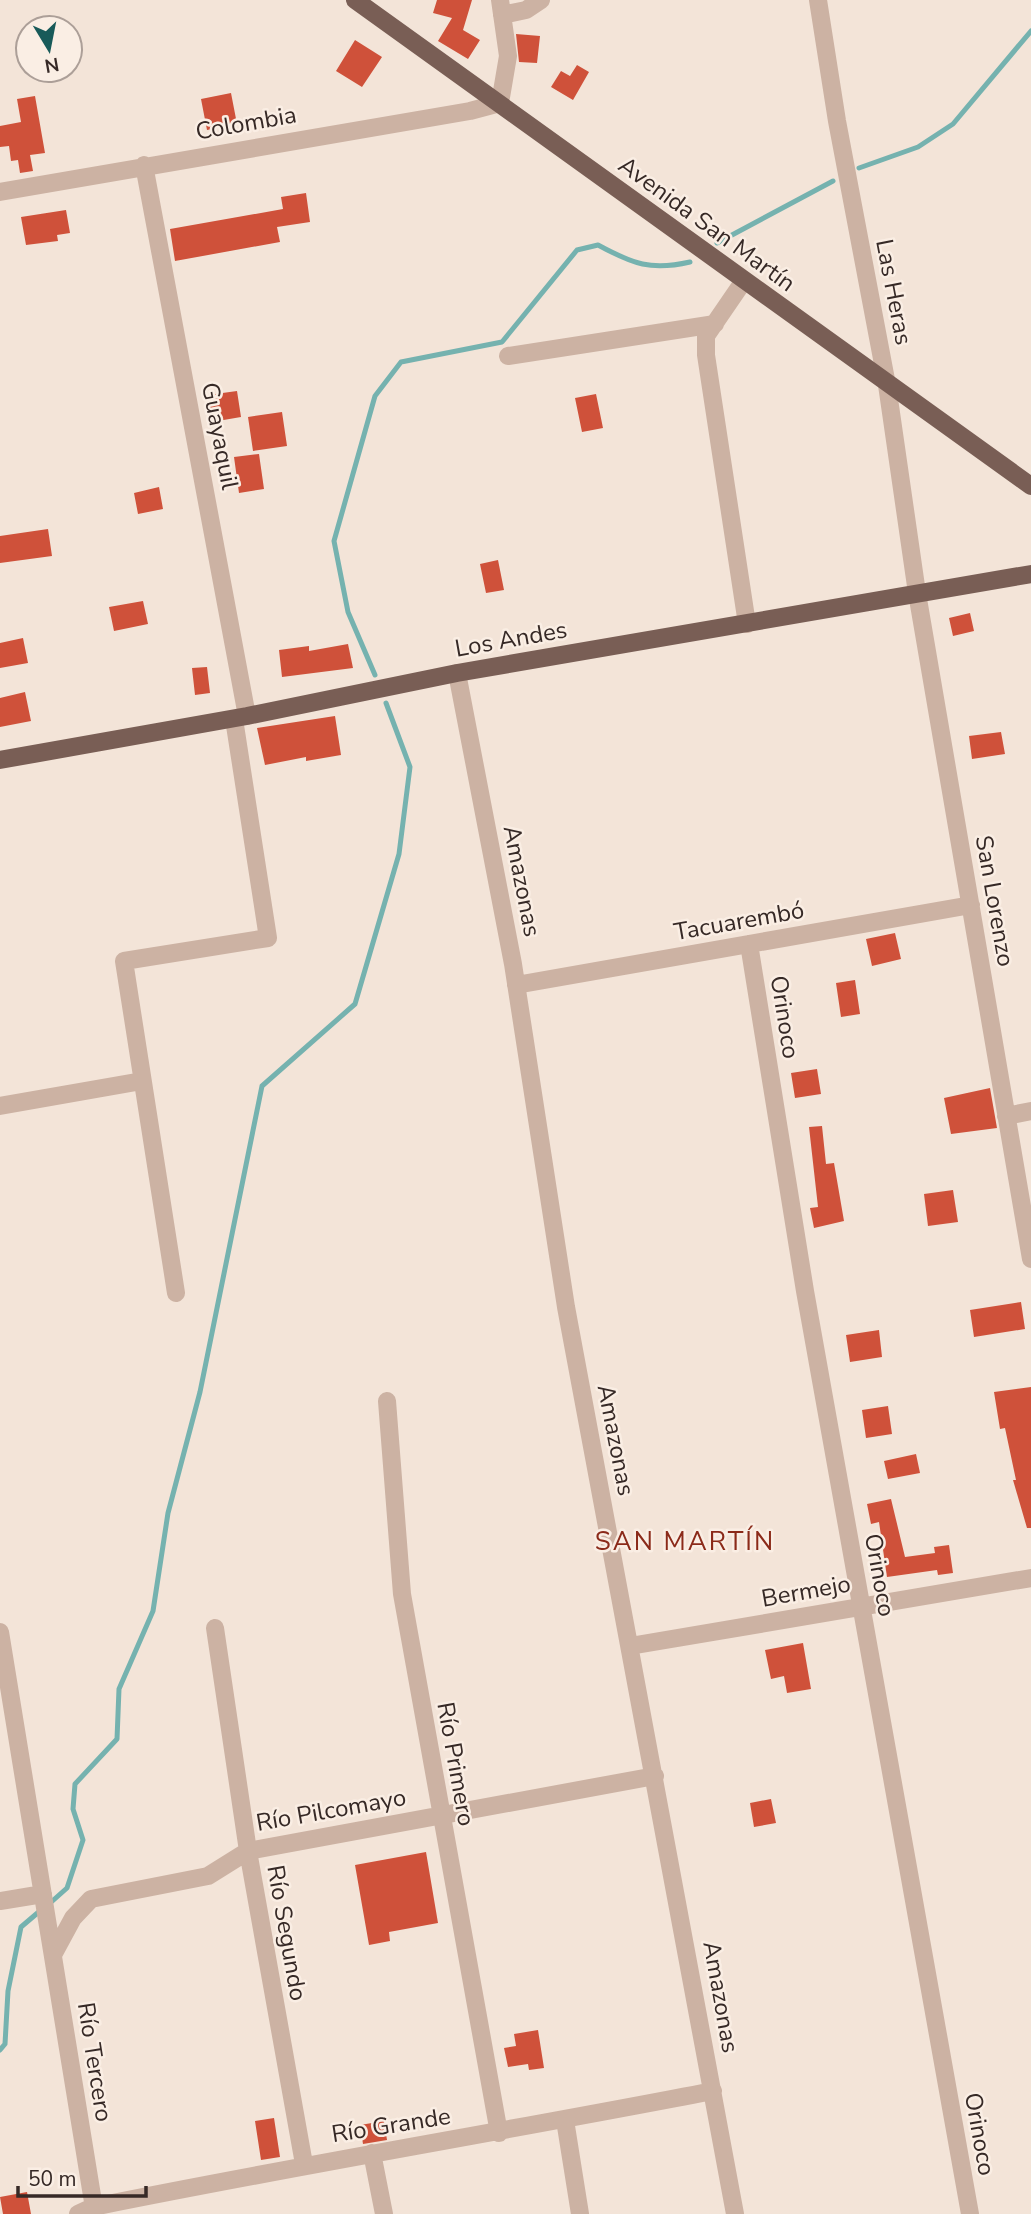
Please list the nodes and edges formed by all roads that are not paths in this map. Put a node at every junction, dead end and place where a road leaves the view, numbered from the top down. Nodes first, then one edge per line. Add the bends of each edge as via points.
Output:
1 (355, 0) edge
2 (541, 0) edge
3 (818, 0) edge
4 (501, 8) edge
5 (500, 103) junction
6 (144, 165) junction
7 (0, 192) edge
8 (743, 282) junction
9 (715, 324) junction
10 (508, 356) dead end
11 (887, 384) junction
12 (1031, 486) edge
13 (1031, 573) edge
14 (917, 593) junction
15 (747, 624) junction
16 (457, 673) junction
17 (240, 718) junction
18 (0, 760) edge
19 (971, 905) junction
20 (748, 944) junction
21 (516, 985) junction
22 (142, 1081) junction
23 (0, 1106) edge
24 (1031, 1111) edge
25 (1006, 1116) junction
26 (1031, 1259) edge
27 (176, 1293) dead end
28 (387, 1401) dead end
29 (1031, 1578) edge
30 (860, 1607) junction
31 (215, 1628) dead end
32 (0, 1632) edge
33 (630, 1646) junction
34 (6, 1693) edge
35 (655, 1776) junction
36 (440, 1815) junction
37 (248, 1851) junction
38 (43, 1894) junction
39 (0, 1900) edge
40 (52, 1955) junction
41 (713, 2091) junction
42 (565, 2120) junction
43 (499, 2133) junction
44 (372, 2153) junction
45 (304, 2164) junction
46 (88, 2212) edge
47 (384, 2214) edge
48 (580, 2214) edge
49 (734, 2214) edge
50 (970, 2214) edge

1 - 5 main road, Avenida San Martín
2 - 4 street via 526,9
3 - 11 street, Las Heras
4 - 5 street via 508,56
5 - 6 street, Colombia
5 - 8 main road, Avenida San Martín
6 - 7 street, Colombia
6 - 17 street, Guayaquil
8 - 9 street
8 - 11 main road, Avenida San Martín
9 - 10 street
9 - 15 street via 706,336 706,355
11 - 12 main road, Avenida San Martín
11 - 14 street, Las Heras
13 - 14 main road, Los Andes
14 - 15 main road, Los Andes
14 - 19 street, San Lorenzo
15 - 16 main road, Los Andes
16 - 17 main road, Los Andes
16 - 21 street, Amazonas
17 - 18 main road, Los Andes
17 - 22 street, Guayaquil via 268,938 124,961
19 - 20 street, Tacuarembó
19 - 25 street, San Lorenzo
20 - 21 street, Tacuarembó
20 - 30 street, Orinoco
21 - 33 street, Amazonas via 566,1307
22 - 23 street
22 - 27 street
24 - 25 street
25 - 26 street, San Lorenzo
28 - 36 street, Río Primero via 402,1594
29 - 30 street, Bermejo
30 - 33 street, Bermejo
30 - 50 street, Orinoco
31 - 37 street, Río Segundo
32 - 34 street, Río Tercero
33 - 35 street, Amazonas
34 - 38 street, Río Tercero
35 - 36 street, Río Pilcomayo
35 - 41 street, Amazonas
36 - 37 street, Río Pilcomayo
36 - 43 street, Río Primero
37 - 40 street, Río Pilcomayo via 208,1876 91,1899 73,1918
37 - 45 street, Río Segundo
38 - 39 street
38 - 40 street, Río Tercero
40 - 46 street, Río Tercero
41 - 42 street, Río Grande
41 - 49 street, Amazonas
42 - 43 street, Río Grande
42 - 48 street
43 - 44 street, Río Grande
44 - 45 street, Río Grande
44 - 47 street
45 - 46 street, Río Grande

